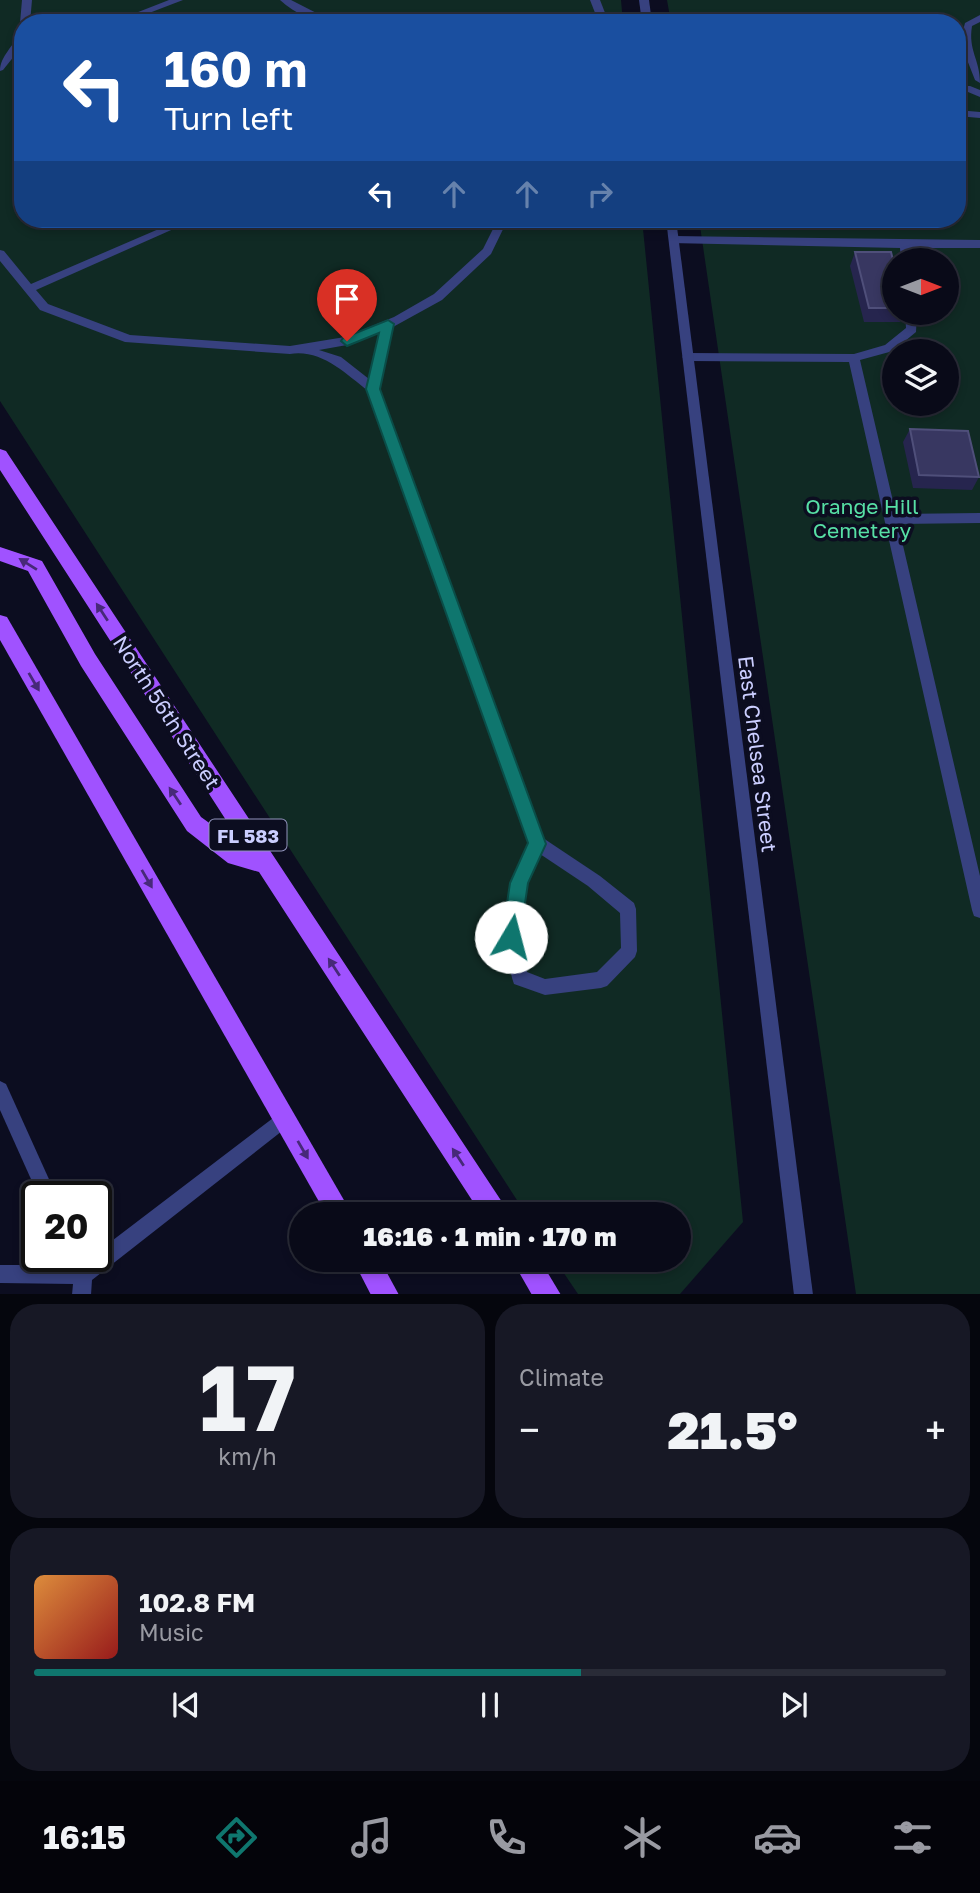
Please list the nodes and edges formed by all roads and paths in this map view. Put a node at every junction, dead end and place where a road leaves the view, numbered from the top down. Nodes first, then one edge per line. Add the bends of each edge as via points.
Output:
1 (178, 0) edge
2 (285, 0) edge
3 (139, 14) edge
4 (311, 14) edge
5 (980, 18) edge
6 (966, 36) edge
7 (966, 45) edge
8 (14, 52) edge
9 (0, 68) edge
10 (980, 80) edge
11 (170, 228) edge
12 (498, 228) edge
13 (672, 228) edge
14 (674, 240) junction
15 (905, 244) junction
16 (980, 244) edge
17 (905, 248) edge
18 (0, 254) edge
19 (29, 289) junction
20 (388, 324) junction
21 (912, 326) edge
22 (302, 348) junction
23 (688, 357) junction
24 (854, 358) junction
25 (373, 389) junction
26 (0, 456) edge
27 (980, 518) edge
28 (890, 519) junction
29 (0, 554) edge
30 (0, 623) edge
31 (537, 844) junction
32 (266, 863) junction
33 (979, 903) edge
34 (0, 1090) edge
35 (285, 1118) junction
36 (41, 1181) edge
37 (333, 1202) edge
38 (487, 1202) edge
39 (82, 1272) edge
40 (373, 1272) edge
41 (533, 1272) edge
42 (0, 1274) edge
43 (83, 1275) junction
44 (81, 1294) edge
45 (386, 1294) edge
46 (548, 1294) edge
47 (804, 1294) edge

1 - 3 street
2 - 4 street
5 - 6 street via 968,25
7 - 10 street
8 - 9 street
11 - 19 street
12 - 20 street via 486,251 438,297
13 - 14 street, East Chelsea Street
14 - 15 street
14 - 23 street, East Chelsea Street
15 - 16 street
15 - 17 street
18 - 19 street
19 - 22 street via 44,307 129,338
20 - 22 street via 347,341
20 - 25 street
21 - 24 street via 888,348
22 - 25 street via 337,360
23 - 24 street
23 - 47 street, East Chelsea Street
24 - 28 street
25 - 31 street
32 -> 26 main road, North 56th Street / FL 583
27 - 28 street
28 - 33 street
32 -> 29 main road via 236,856 194,824 88,660 36,566
30 -> 35 main road
31 - 31 street via 628,909 629,951 601,980 545,987 520,978 511,937 519,883
38 -> 32 main road, North 56th Street / FL 583
34 - 36 street
35 -> 37 main road
35 - 43 street
39 - 43 street
40 - 45 main road
41 - 46 main road
42 - 43 street
43 - 44 street

